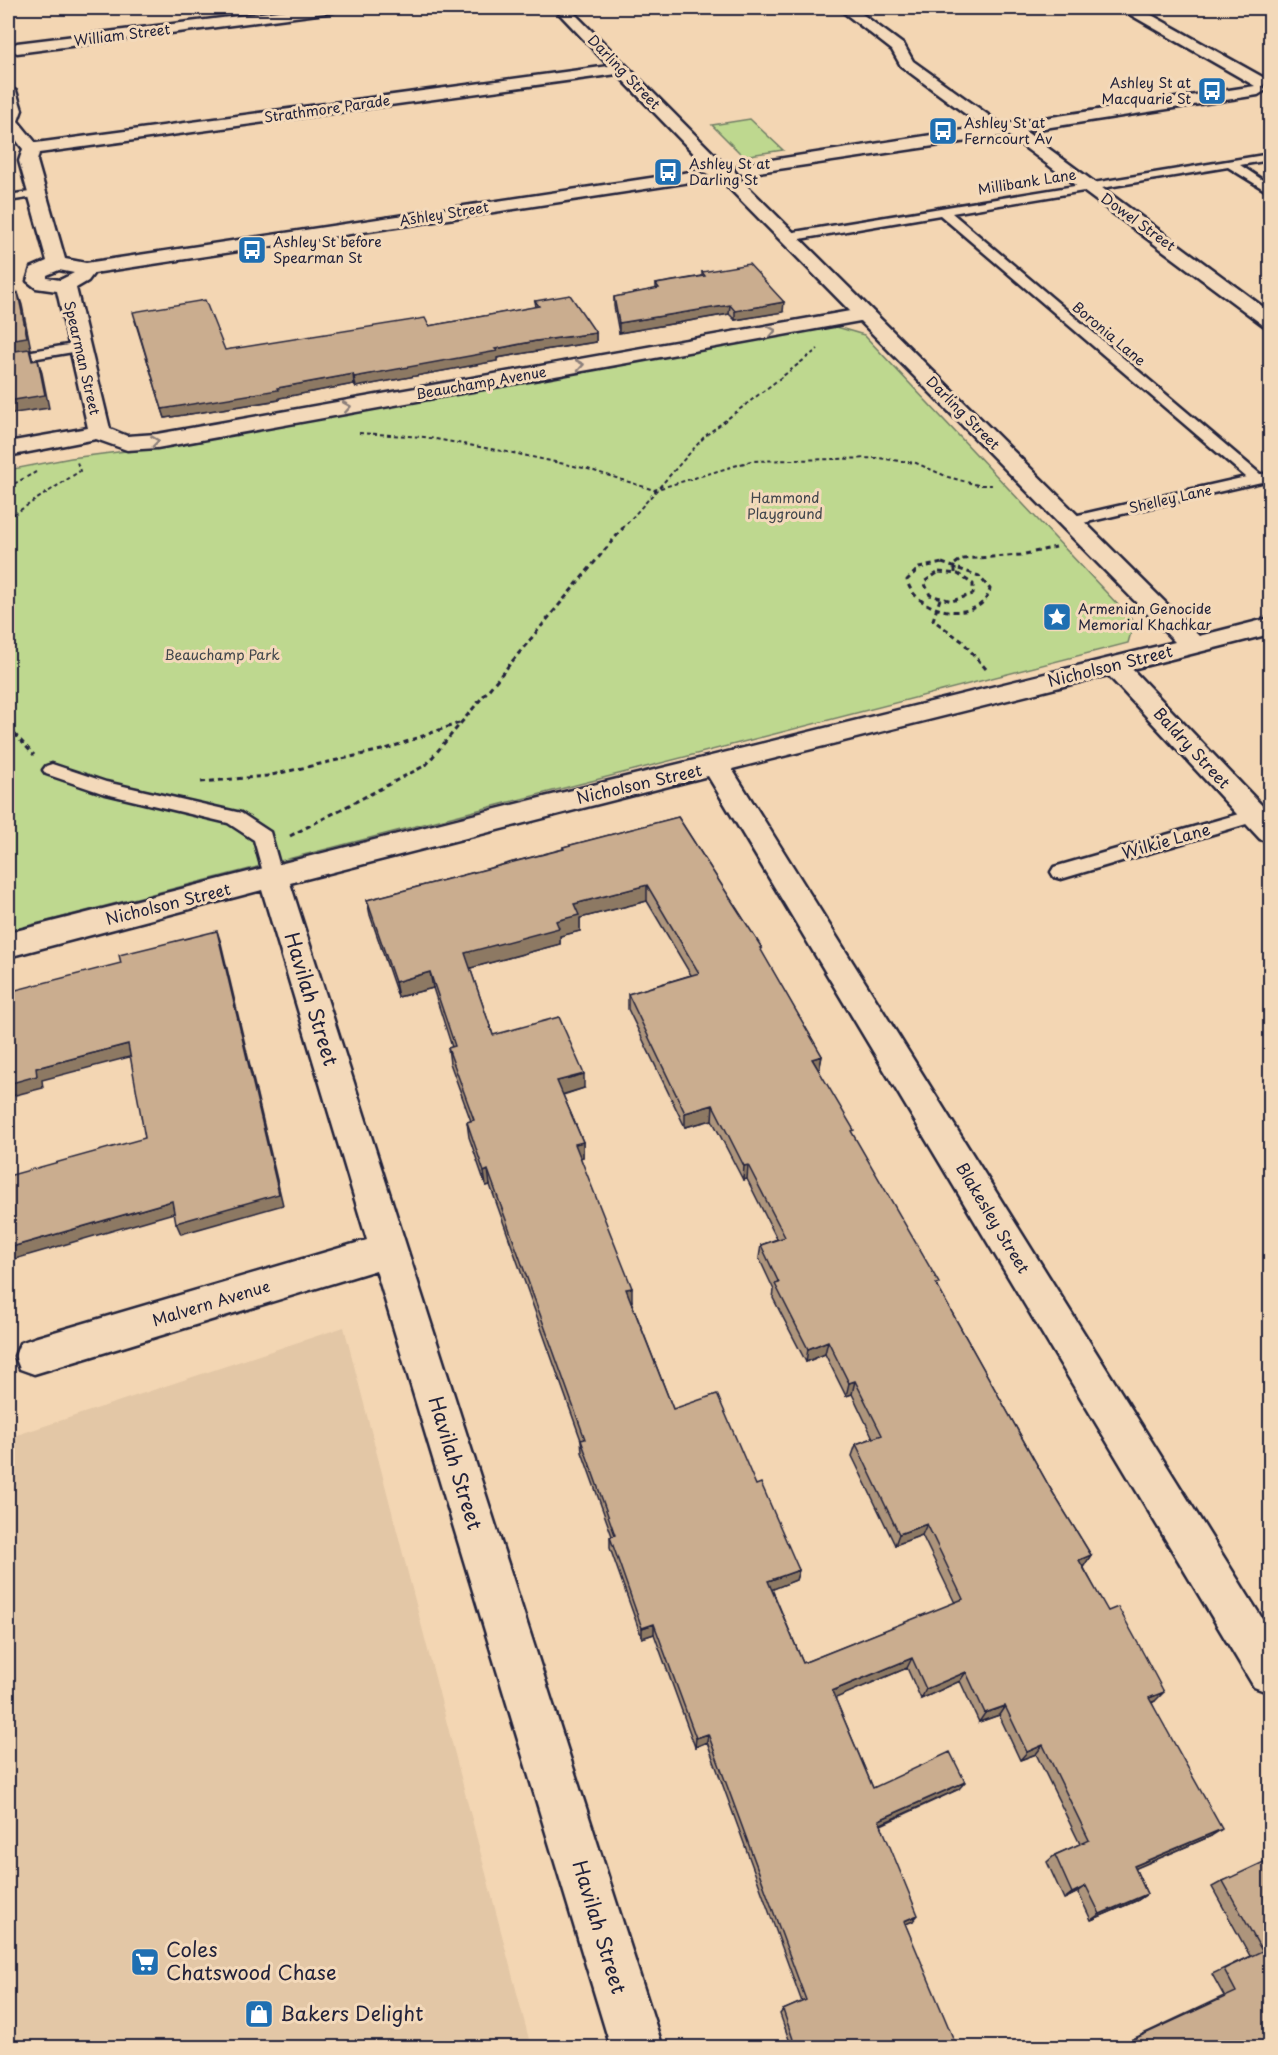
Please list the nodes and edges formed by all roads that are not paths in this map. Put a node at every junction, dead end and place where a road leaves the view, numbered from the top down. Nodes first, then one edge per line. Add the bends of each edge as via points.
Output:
1 (333, 8) edge
2 (561, 8) edge
3 (845, 8) edge
4 (1129, 8) edge
5 (11, 49) edge
6 (621, 69) junction
7 (1265, 87) edge
8 (8, 91) edge
9 (9, 121) edge
10 (1003, 128) junction
11 (32, 149) junction
12 (1270, 157) edge
13 (713, 163) junction
14 (1229, 164) junction
15 (721, 179) junction
16 (1090, 187) junction
17 (1270, 190) edge
18 (37, 194) junction
19 (8, 198) edge
20 (942, 212) junction
21 (788, 237) junction
22 (57, 264) junction
23 (84, 270) junction
24 (65, 284) junction
25 (864, 314) junction
26 (1270, 321) edge
27 (80, 347) junction
28 (8, 359) edge
29 (100, 432) junction
30 (8, 449) edge
31 (1264, 478) edge
32 (1070, 521) junction
33 (1270, 626) edge
34 (1192, 645) junction
35 (1114, 665) junction
36 (716, 766) junction
37 (52, 770) road end
38 (1265, 820) edge
39 (270, 863) junction
40 (1061, 872) dead end
41 (8, 945) edge
42 (388, 1250) junction
43 (34, 1356) dead end
44 (1270, 1671) edge
45 (637, 2048) edge

1 - 5 street, William Street
2 - 6 street, Darling Street
3 - 10 street, Dowel Street via 899,48 906,63 992,126
4 - 7 street
6 - 11 street, Strathmore Parade
6 - 13 street, Darling Street
7 - 10 street, Ashley Street
8 - 9 street via 14,110
9 - 11 street
10 - 15 street, Ashley Street
10 - 16 street, Dowel Street via 1014,131
11 - 18 street via 28,161
12 - 14 lane, Millibank Lane
13 - 15 street via 699,168
13 - 15 street via 735,164
14 - 16 lane, Millibank Lane
14 - 17 lane
15 - 21 street, Darling Street
15 - 23 street, Ashley Street
16 - 20 lane, Millibank Lane
16 - 26 street, Dowel Street
18 - 19 lane
18 - 22 street
20 - 21 lane, Millibank Lane
20 - 31 lane, Boronia Lane
21 - 25 street, Darling Street
22 - 23 street via 72,264
22 - 24 street via 27,279 45,285
23 - 24 street via 81,278
24 - 27 street, Spearman Street
29 -> 25 street, Beauchamp Avenue via 108,440 157,441
25 - 32 street, Darling Street
27 - 28 lane
27 - 29 street, Spearman Street
29 - 30 street
31 - 32 lane, Shelley Lane
32 - 34 street, Darling Street
33 - 34 street, Nicholson Street
34 - 35 street, Nicholson Street
35 - 36 street, Nicholson Street
35 - 38 street, Baldry Street
36 - 39 street, Nicholson Street via 532,810
36 - 44 street, Blakesley Street
37 - 39 lane via 102,787 234,818 263,837
38 - 40 lane, Wilkie Lane
39 - 41 street, Nicholson Street
39 - 42 street, Havilah Street
42 - 43 street, Malvern Avenue
42 - 45 street, Havilah Street

